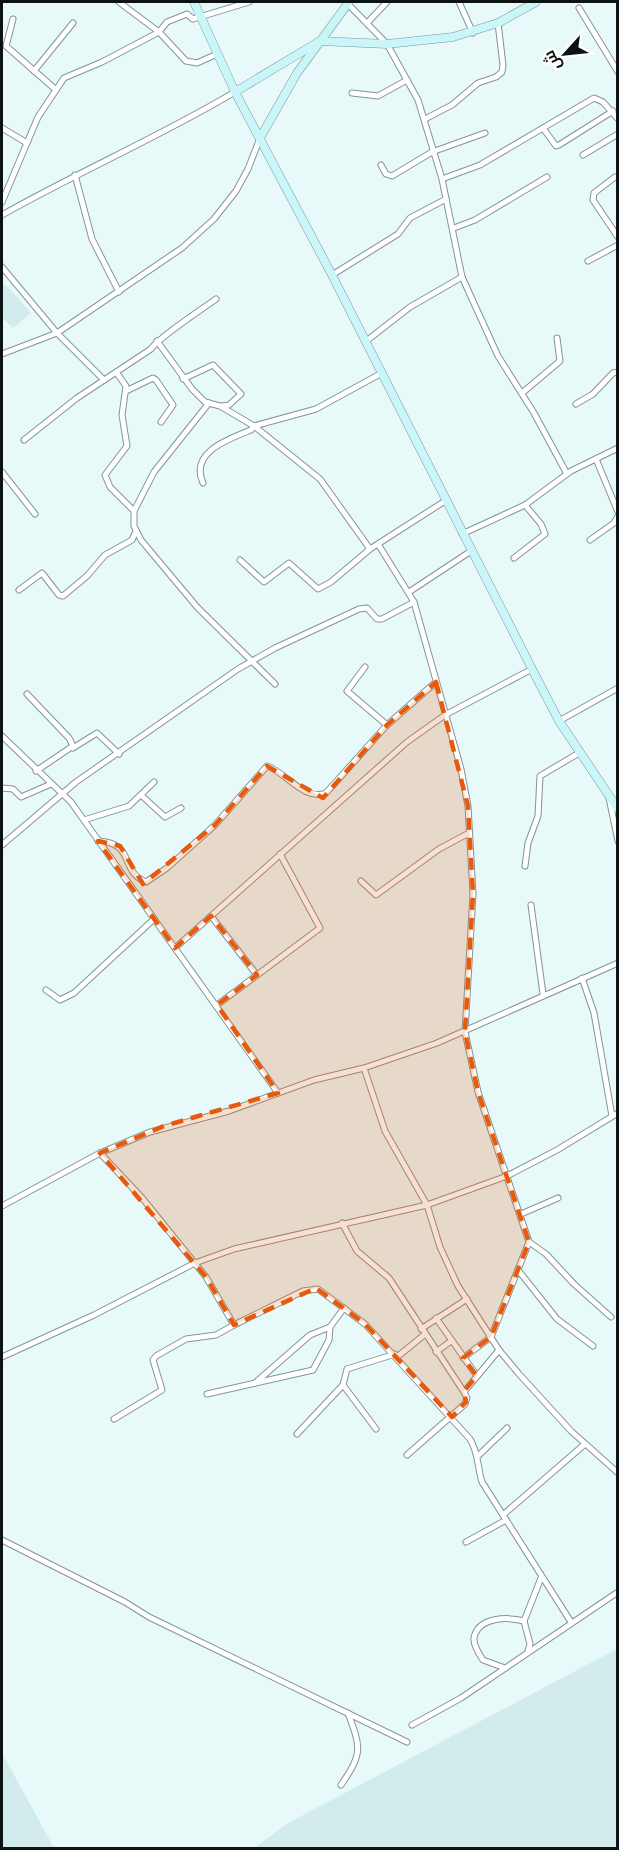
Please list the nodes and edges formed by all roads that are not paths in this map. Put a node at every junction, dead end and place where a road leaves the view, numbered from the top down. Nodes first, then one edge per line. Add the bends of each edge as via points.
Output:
1 (119, 2) edge
2 (194, 2) edge
3 (249, 2) edge
4 (348, 2) edge
5 (387, 2) edge
6 (459, 2) edge
7 (536, 2) edge
8 (579, 8) dead end
9 (198, 15) junction
10 (13, 19) dead end
11 (368, 22) junction
12 (73, 23) dead end
13 (498, 23) junction
14 (159, 32) junction
15 (472, 33) junction
16 (320, 41) junction
17 (387, 44) junction
18 (217, 54) junction
19 (34, 71) junction
20 (618, 72) edge
21 (407, 80) junction
22 (55, 89) junction
23 (234, 92) junction
24 (352, 93) dead end
25 (614, 111) junction
26 (425, 119) junction
27 (618, 119) edge
28 (2, 128) edge
29 (543, 128) junction
30 (485, 133) dead end
31 (618, 134) edge
32 (260, 138) junction
33 (27, 143) junction
34 (432, 152) junction
35 (583, 155) dead end
36 (381, 165) dead end
37 (75, 176) junction
38 (547, 177) dead end
39 (615, 177) dead end
40 (442, 179) junction
41 (446, 199) junction
42 (2, 202) edge
43 (2, 215) edge
44 (454, 228) junction
45 (618, 237) edge
46 (618, 245) edge
47 (588, 261) dead end
48 (2, 267) edge
49 (332, 275) junction
50 (462, 277) junction
51 (119, 292) junction
52 (216, 299) dead end
53 (57, 333) junction
54 (557, 338) dead end
55 (156, 341) junction
56 (364, 343) junction
57 (2, 354) edge
58 (116, 372) junction
59 (618, 372) edge
60 (380, 374) junction
61 (183, 379) junction
62 (104, 380) junction
63 (126, 391) junction
64 (522, 393) junction
65 (209, 403) junction
66 (576, 404) dead end
67 (220, 406) junction
68 (161, 422) dead end
69 (254, 426) junction
70 (24, 440) dead end
71 (618, 448) edge
72 (596, 459) junction
73 (2, 472) edge
74 (567, 474) junction
75 (203, 483) dead end
76 (445, 501) junction
77 (525, 505) junction
78 (134, 511) junction
79 (35, 514) dead end
80 (618, 514) edge
81 (136, 531) junction
82 (462, 534) junction
83 (590, 540) dead end
84 (378, 544) junction
85 (370, 549) junction
86 (471, 550) junction
87 (514, 558) dead end
88 (240, 560) dead end
89 (19, 590) dead end
90 (409, 592) junction
91 (414, 602) junction
92 (251, 661) junction
93 (365, 667) dead end
94 (532, 669) junction
95 (435, 682) junction
96 (275, 684) dead end
97 (618, 688) edge
98 (27, 694) dead end
99 (445, 715) junction
100 (559, 720) junction
101 (387, 725) junction
102 (2, 736) edge
103 (73, 748) junction
104 (579, 753) junction
105 (119, 754) junction
106 (36, 771) junction
107 (154, 782) dead end
108 (51, 784) junction
109 (2, 788) edge
110 (62, 793) junction
111 (141, 795) junction
112 (609, 798) junction
113 (181, 808) dead end
114 (618, 809) edge
115 (84, 820) junction
116 (469, 833) junction
117 (98, 841) junction
118 (618, 841) edge
119 (2, 845) edge
120 (280, 854) junction
121 (525, 866) dead end
122 (361, 881) dead end
123 (531, 905) dead end
124 (210, 916) junction
125 (154, 919) junction
126 (175, 948) junction
127 (618, 963) edge
128 (257, 975) junction
129 (582, 978) junction
130 (46, 990) dead end
131 (543, 994) junction
132 (217, 1005) junction
133 (465, 1032) junction
134 (364, 1068) junction
135 (278, 1093) junction
136 (615, 1114) edge
137 (100, 1153) junction
138 (507, 1176) junction
139 (558, 1198) dead end
140 (427, 1204) junction
141 (2, 1206) edge
142 (521, 1214) junction
143 (342, 1223) junction
144 (528, 1242) junction
145 (195, 1263) junction
146 (518, 1270) junction
147 (467, 1299) junction
148 (344, 1308) junction
149 (611, 1317) dead end
150 (436, 1318) junction
151 (234, 1325) junction
152 (330, 1327) junction
153 (423, 1332) junction
154 (491, 1337) junction
155 (450, 1341) junction
156 (593, 1346) dead end
157 (499, 1350) junction
158 (436, 1352) junction
159 (396, 1355) junction
160 (2, 1357) edge
161 (463, 1358) junction
162 (477, 1376) junction
163 (254, 1384) junction
164 (343, 1385) junction
165 (464, 1392) junction
166 (207, 1394) dead end
167 (452, 1417) junction
168 (114, 1419) dead end
169 (507, 1428) dead end
170 (376, 1429) dead end
171 (297, 1434) dead end
172 (585, 1444) junction
173 (407, 1455) dead end
174 (479, 1455) junction
175 (618, 1473) edge
176 (505, 1517) junction
177 (2, 1540) edge
178 (466, 1542) dead end
179 (541, 1578) junction
180 (618, 1592) edge
181 (524, 1620) junction
182 (571, 1622) junction
183 (528, 1652) junction
184 (505, 1668) junction
185 (348, 1713) junction
186 (412, 1725) dead end
187 (406, 1742) dead end
188 (342, 1785) dead end

1 - 14 street
2 - 9 street
3 - 9 street
4 - 11 street
4 - 16 street
5 - 11 street
6 - 15 street
7 - 13 street
8 - 20 street
9 - 14 street via 193,18 188,14 167,22
9 - 18 street
10 - 19 street via 6,46
11 - 17 street
12 - 19 street
13 - 15 street
13 - 26 street via 502,72 478,83 452,105
14 - 18 street via 190,63
14 - 22 street via 102,62 71,73
15 - 17 street
16 - 17 street
16 - 23 street
16 - 32 street
17 - 21 street
18 - 23 street
19 - 22 street
21 - 24 street via 373,97
21 - 26 street
22 - 33 street
23 - 32 street
23 - 37 street
25 - 27 street
25 - 29 street via 594,98
25 - 29 street via 556,146
26 - 34 street
28 - 33 street
29 - 40 street via 472,169
30 - 34 street
31 - 35 street
32 - 49 street
32 - 51 street via 249,169 214,219 182,248
33 - 42 street
34 - 36 street via 392,176
34 - 40 street
37 - 43 street
37 - 51 street via 92,239
38 - 44 street via 475,220
39 - 45 street via 594,193 593,200
40 - 41 street
41 - 44 street
41 - 49 street via 410,218 398,234
44 - 50 street
46 - 47 street
48 - 53 street
49 - 56 street
50 - 56 street via 410,307
50 - 64 street via 498,356
51 - 53 street
52 - 55 street
53 - 57 street
53 - 62 street
54 - 64 street via 560,361
55 - 58 street via 151,349
55 - 61 street
56 - 60 street
58 - 62 street
58 - 63 street
59 - 66 street
60 - 69 street via 316,409
60 - 76 street
61 - 65 street
61 - 67 street via 213,365 241,394 229,405
62 - 70 street
63 - 68 street via 156,380 173,405
63 - 78 street via 122,416 127,446 105,475
64 - 74 street
65 - 67 street
65 - 78 street via 154,472
67 - 69 street
69 - 75 street via 214,446 201,469
69 - 85 street via 320,479
71 - 72 street
72 - 74 street
72 - 80 street
73 - 79 street
74 - 77 street
76 - 82 street
76 - 84 street
77 - 82 street
77 - 87 street via 545,534
78 - 81 street
80 - 83 street via 614,523
81 - 89 street via 132,540 105,555 63,596 42,573
81 - 92 street via 197,606
82 - 86 street
84 - 85 street
84 - 90 street
85 - 88 street via 318,589 290,563 264,582
86 - 90 street
86 - 94 street
90 - 91 street
91 - 92 street via 382,619 367,608 359,609
91 - 95 street
92 - 96 street
92 - 105 street
93 - 101 street via 347,691
94 - 99 street
94 - 100 street
95 - 99 street
95 - 101 street
97 - 100 street
98 - 103 street via 71,741
99 - 116 street via 461,769
99 - 120 street via 407,742
100 - 104 street
101 - 117 street via 324,795 302,788 267,766 215,825 146,882 132,870 120,846
102 - 106 street
103 - 105 street via 96,733
103 - 106 street
104 - 112 street
104 - 121 street via 540,776 538,816
105 - 110 street
106 - 108 street
107 - 111 street
108 - 109 street via 21,797 13,789
108 - 110 street
110 - 115 street
110 - 119 street
111 - 113 street via 165,818
111 - 115 street via 129,806
112 - 114 street
112 - 118 street
115 - 117 street
116 - 122 street via 439,849 376,895
116 - 133 street via 473,894
117 - 125 street
120 - 124 street
120 - 128 street via 320,928
123 - 131 street
124 - 126 street
124 - 128 street
125 - 126 street
125 - 130 street via 74,993 60,1000
126 - 132 street
127 - 129 street
128 - 132 street
129 - 131 street
129 - 136 street via 594,1013
131 - 133 street
132 - 135 street
133 - 134 street
133 - 138 street via 478,1092
134 - 135 street
134 - 140 street via 385,1131
135 - 137 street via 229,1111 164,1126
136 - 138 street
137 - 141 street
137 - 145 street
138 - 140 street
138 - 142 street
139 - 142 street
140 - 143 street
140 - 147 street via 447,1262
142 - 144 street
143 - 145 street via 260,1242
143 - 153 street via 357,1251 389,1278
144 - 146 street
144 - 149 street via 546,1254
145 - 151 street
145 - 160 street
146 - 154 street
146 - 156 street via 557,1319
147 - 150 street
147 - 154 street
148 - 151 street via 318,1289 311,1289
148 - 152 street
148 - 159 street
150 - 153 street
150 - 155 street
151 - 168 street via 216,1335 186,1339 156,1356 153,1360 162,1390
152 - 163 street via 310,1335
152 - 163 street via 329,1340 313,1370
153 - 158 street
153 - 159 street
154 - 157 street
154 - 161 street
155 - 158 street
155 - 161 street
157 - 162 street
157 - 172 street
158 - 165 street
159 - 164 street via 347,1369
159 - 167 street
161 - 162 street
162 - 165 street
163 - 166 street
164 - 170 street
164 - 171 street
165 - 167 street via 466,1402
167 - 173 street
167 - 174 street
169 - 174 street
172 - 175 street
172 - 176 street
174 - 176 street via 482,1482
176 - 178 street
176 - 179 street
177 - 185 street via 149,1617
179 - 181 street
179 - 182 street
180 - 182 street
181 - 183 street
181 - 184 street via 502,1617 479,1628 474,1637 483,1660
182 - 183 street
183 - 184 street
184 - 186 street
185 - 187 street
185 - 188 street via 360,1748 357,1762

